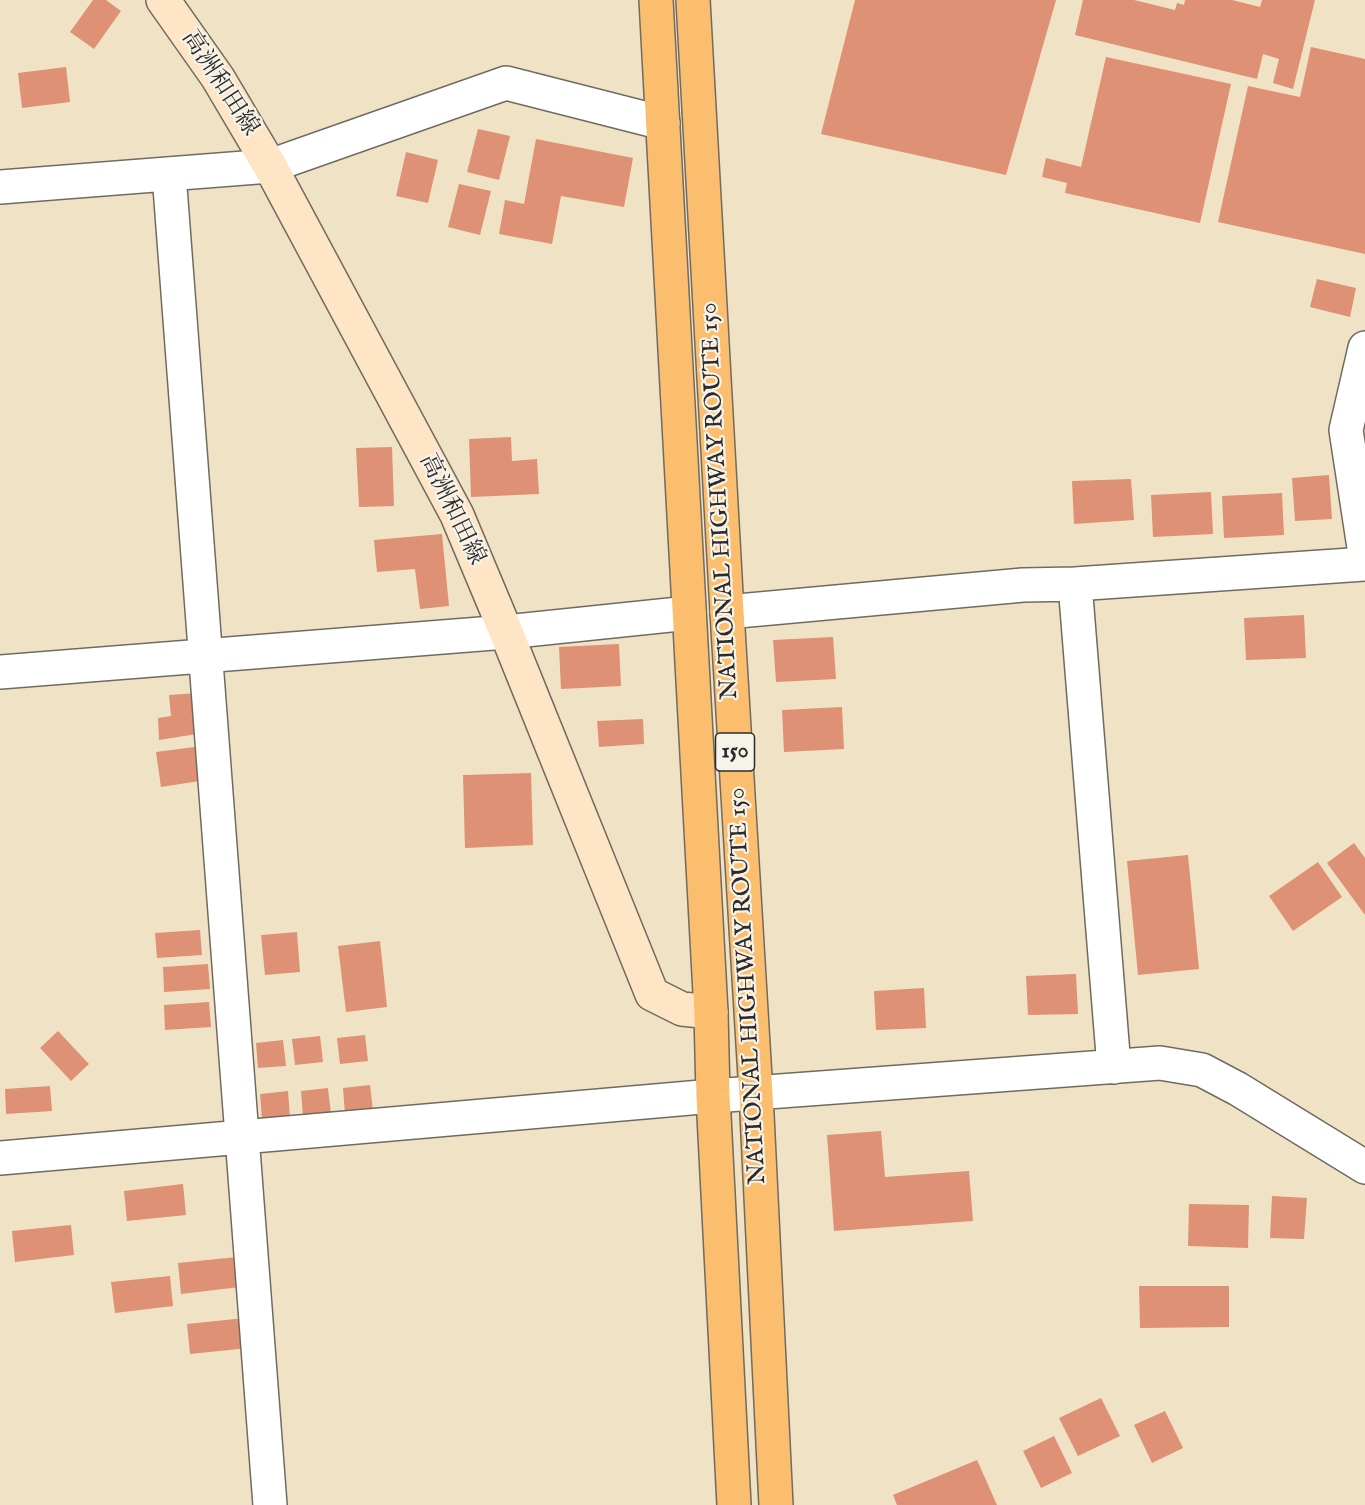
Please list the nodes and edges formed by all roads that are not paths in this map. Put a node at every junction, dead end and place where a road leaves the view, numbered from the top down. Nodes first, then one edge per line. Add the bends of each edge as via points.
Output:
1 (163, 0) edge
2 (657, 0) edge
3 (693, 0) edge
4 (663, 123) junction
5 (270, 166) junction
6 (169, 174) junction
7 (0, 187) edge
8 (1365, 348) edge
9 (1365, 554) edge
10 (1365, 564) edge
11 (1075, 584) junction
12 (727, 612) junction
13 (689, 613) junction
14 (506, 632) junction
15 (205, 656) junction
16 (0, 672) edge
17 (711, 1012) junction
18 (1114, 1067) junction
19 (756, 1094) junction
20 (714, 1096) junction
21 (242, 1137) junction
22 (0, 1158) edge
23 (1365, 1167) edge
24 (270, 1505) edge
25 (734, 1505) edge
26 (776, 1505) edge

1 - 5 main road, 高洲和田線 via 218,78
2 - 4 highway, NATIONAL HIGHWAY ROUTE 150 / 150
3 - 12 highway, NATIONAL HIGHWAY ROUTE 150 / 150
4 - 5 street via 506,83
4 - 13 highway, NATIONAL HIGHWAY ROUTE 150 / 150
5 - 6 street
5 - 14 main road, 高洲和田線 via 457,515
6 - 7 street
6 - 15 street
8 - 9 street via 1346,430
10 - 11 street
11 - 12 street via 1023,585
11 - 18 street
12 - 19 highway, NATIONAL HIGHWAY ROUTE 150 / 150
13 - 14 street
13 - 17 highway, NATIONAL HIGHWAY ROUTE 150 / 150
14 - 15 street
14 - 17 main road, 高洲和田線 via 652,994 682,1009
15 - 16 street
15 - 21 street
17 - 20 highway, NATIONAL HIGHWAY ROUTE 150 / 150
18 - 19 street
18 - 23 street via 1160,1063 1202,1070
19 - 20 street
19 - 26 highway, NATIONAL HIGHWAY ROUTE 150 / 150
20 - 21 street
20 - 25 highway, NATIONAL HIGHWAY ROUTE 150 / 150
21 - 22 street
21 - 24 street

